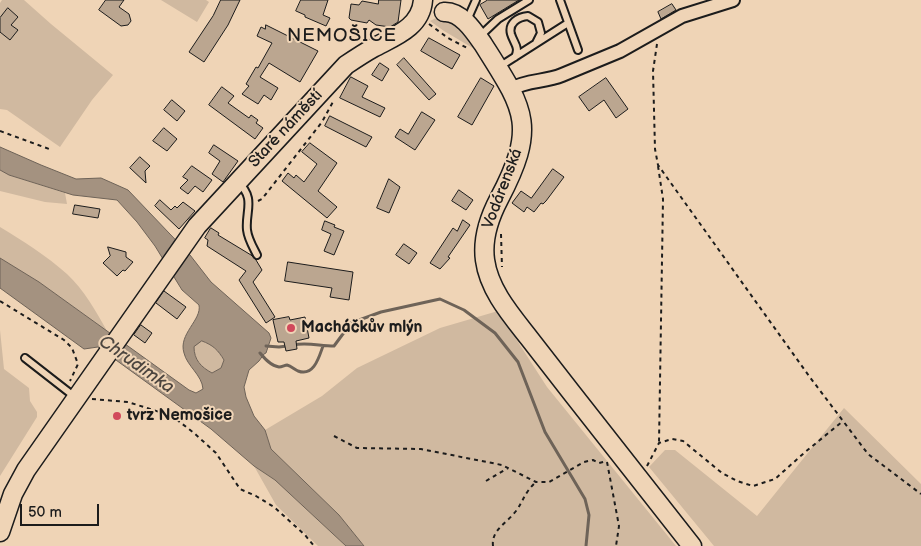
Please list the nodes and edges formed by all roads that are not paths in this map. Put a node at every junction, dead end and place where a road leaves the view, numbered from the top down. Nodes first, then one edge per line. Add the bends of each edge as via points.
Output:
1 (423, 0) edge
2 (476, 0) edge
3 (529, 0) edge
4 (560, 0) edge
5 (733, 0) edge
6 (444, 9) edge
7 (468, 18) junction
8 (568, 23) junction
9 (478, 37) junction
10 (391, 39) junction
11 (536, 43) junction
12 (578, 50) dead end
13 (515, 57) junction
14 (494, 62) junction
15 (511, 89) junction
16 (237, 181) junction
17 (257, 255) dead end
18 (25, 358) dead end
19 (76, 397) junction
20 (0, 532) edge
21 (692, 546) edge

1 - 6 street, Staré náměstí via 430,11
1 - 10 street, Staré náměstí via 417,18 406,31
2 - 7 lane
3 - 9 lane via 498,19
4 - 8 lane
5 - 15 street via 682,16 620,51 562,76 525,82
6 - 7 street, Vodárenská
6 - 9 street, Vodárenská via 460,17
6 - 10 street, Staré náměstí via 417,29
7 - 9 street, Vodárenská
8 - 11 lane
8 - 12 lane
9 - 14 street, Vodárenská
10 - 16 street, Staré náměstí via 346,65
11 - 13 lane
11 - 13 lane via 541,33 538,22 528,16 517,19 511,31 518,48
13 - 14 lane
14 - 15 street, Vodárenská
15 - 21 street, Vodárenská via 522,118 521,145 485,239 485,260 495,290
16 - 17 lane via 245,190 249,206 247,229
16 - 19 street, Staré náměstí via 192,233
18 - 19 lane
19 - 20 street via 19,483

